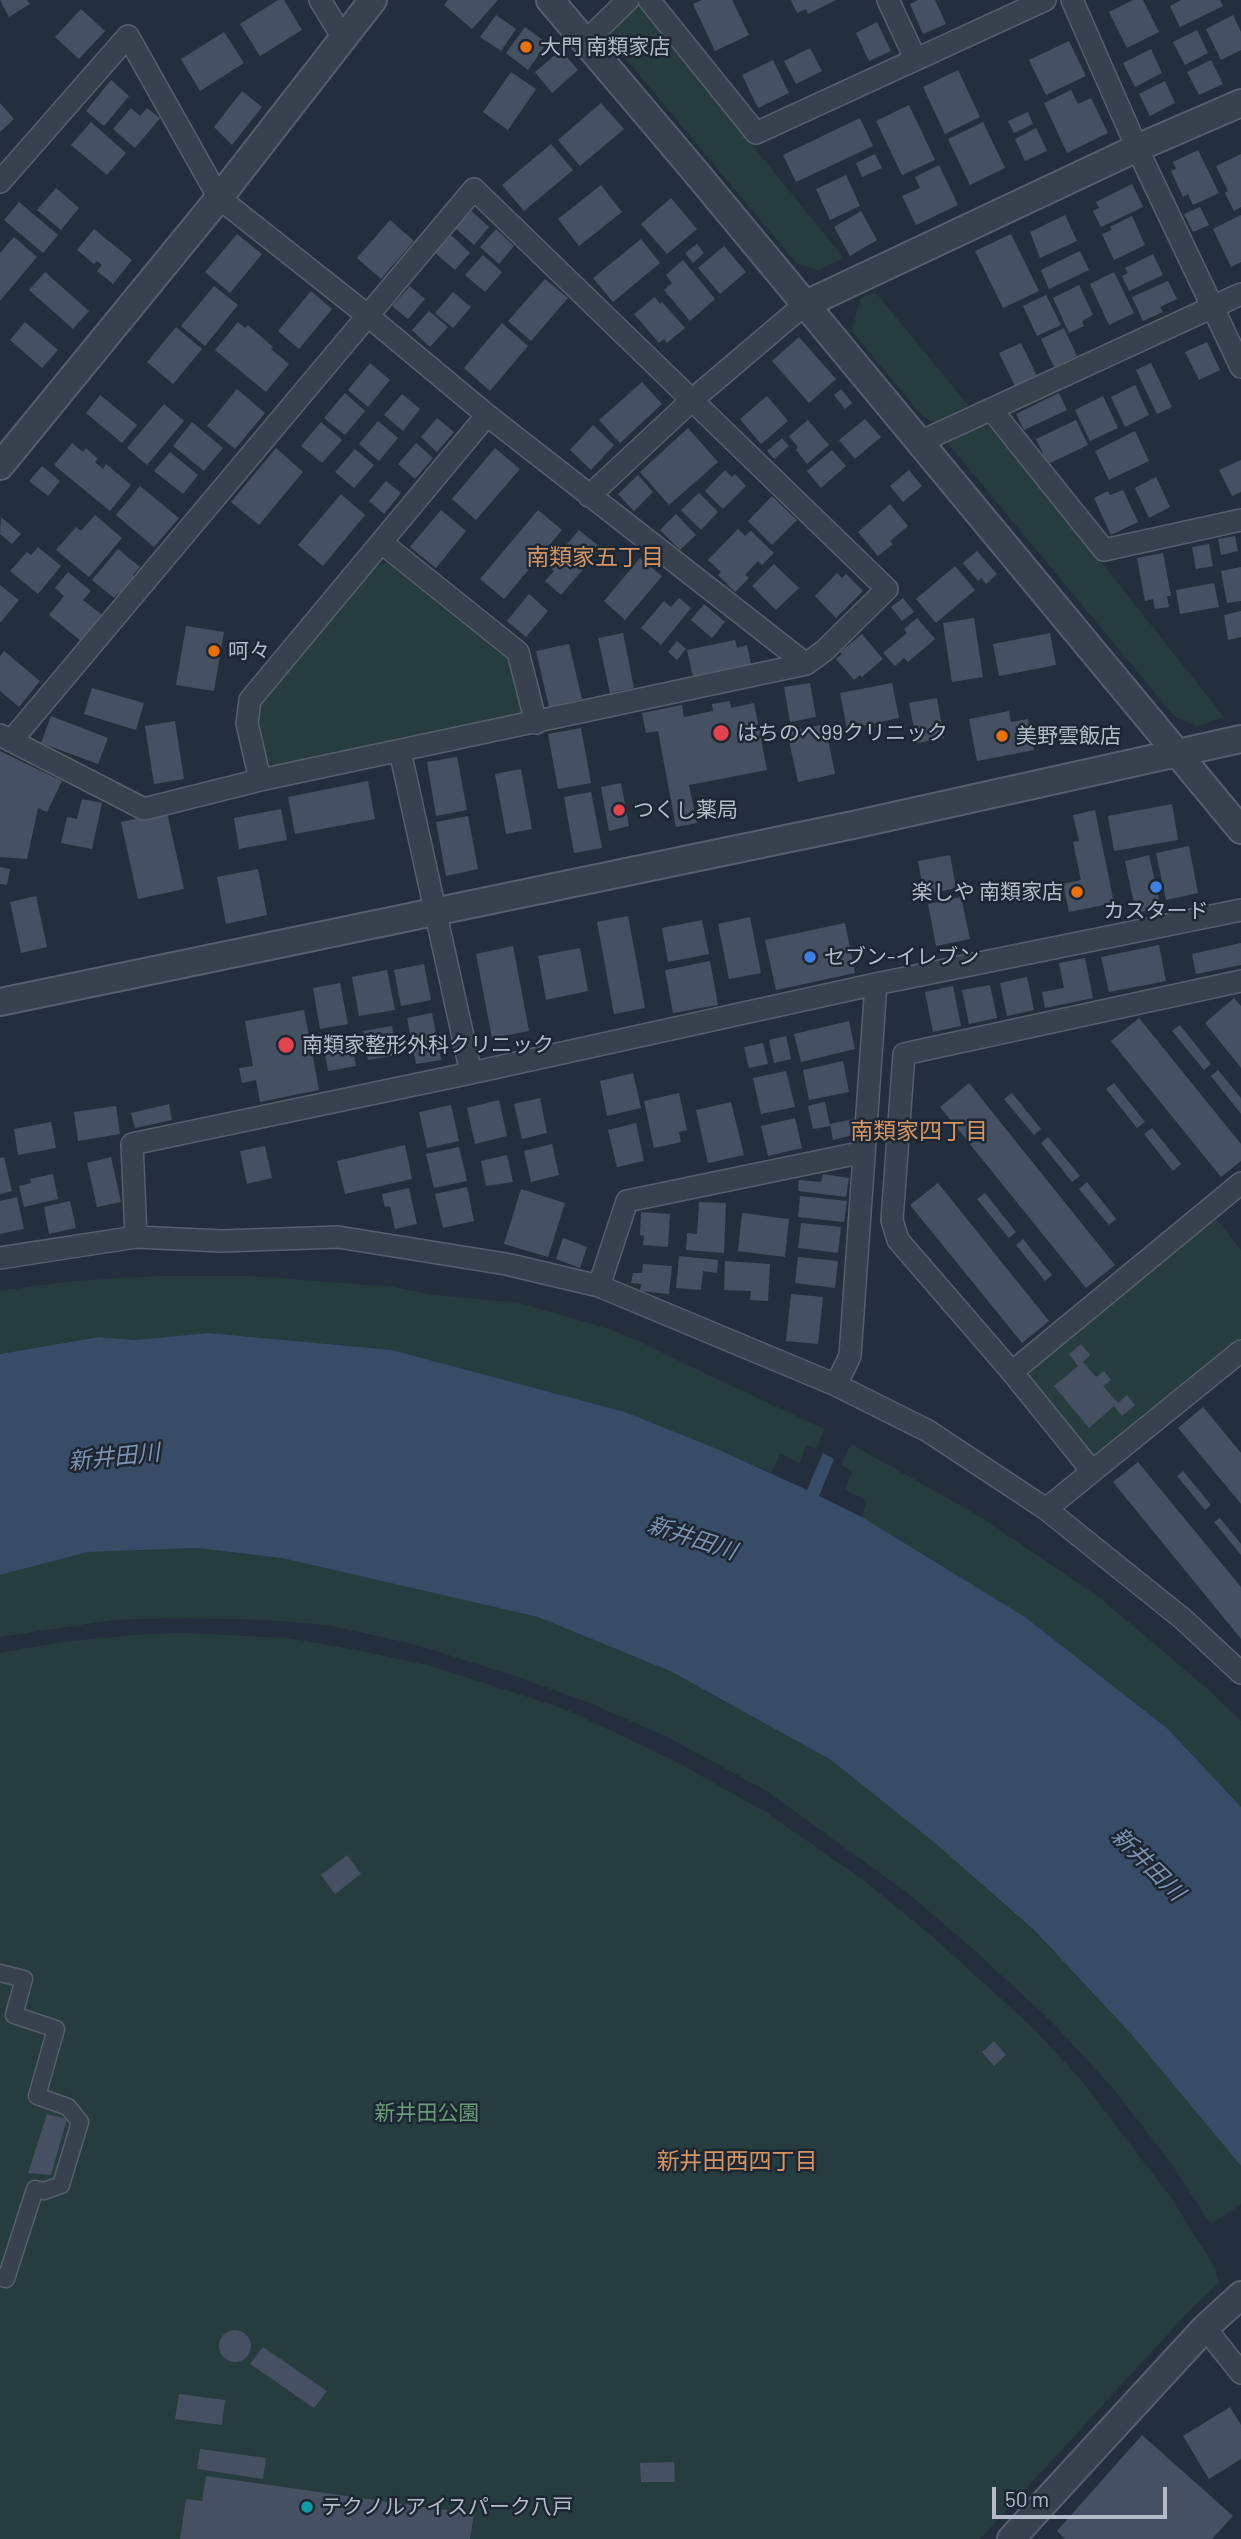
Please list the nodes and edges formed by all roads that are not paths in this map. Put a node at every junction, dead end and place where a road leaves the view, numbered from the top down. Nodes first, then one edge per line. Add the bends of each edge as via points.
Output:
1 (320, 0) edge
2 (373, 0) edge
3 (550, 0) edge
4 (628, 0) edge
5 (649, 0) edge
6 (888, 0) edge
7 (1045, 0) edge
8 (1072, 0) edge
9 (342, 38) junction
10 (585, 42) junction
11 (915, 58) junction
12 (1241, 103) edge
13 (1137, 148) junction
14 (0, 182) edge
15 (219, 198) junction
16 (1241, 294) edge
17 (804, 304) junction
18 (1212, 307) junction
19 (367, 314) junction
20 (1241, 367) edge
21 (692, 400) junction
22 (991, 409) junction
23 (487, 415) junction
24 (920, 442) junction
25 (2, 458) edge
26 (589, 496) junction
27 (1241, 520) edge
28 (382, 543) junction
29 (806, 664) junction
30 (536, 723) junction
31 (6, 738) edge
32 (1241, 739) edge
33 (400, 751) junction
34 (1178, 752) junction
35 (260, 780) junction
36 (1241, 830) edge
37 (1241, 909) edge
38 (435, 910) junction
39 (1241, 981) edge
40 (876, 984) junction
41 (0, 1002) edge
42 (471, 1073) junction
43 (864, 1152) junction
44 (1241, 1184) edge
45 (136, 1237) junction
46 (0, 1258) edge
47 (599, 1286) junction
48 (1241, 1351) edge
49 (1012, 1372) junction
50 (835, 1385) junction
51 (1092, 1471) junction
52 (1046, 1510) junction
53 (1241, 1673) edge
54 (0, 1973) edge
55 (0, 2277) edge
56 (1241, 2295) edge
57 (1205, 2328) junction
58 (1241, 2373) edge
59 (1011, 2539) edge

1 - 9 street
2 - 9 street
3 - 10 street
4 - 10 street
5 - 11 street via 756,133
6 - 11 street
7 - 11 street
8 - 13 street
9 - 15 street
10 - 17 street
12 - 13 street
13 - 17 street
13 - 18 street
14 - 15 street via 128,36
15 - 19 street
15 - 25 street
16 - 18 street
17 - 21 street
17 - 24 street
18 - 20 street
18 - 22 street
19 - 21 street via 474,189
19 - 23 street
19 - 31 street
21 - 26 street
21 - 29 street via 887,589
22 - 24 street
22 - 27 street via 1104,550
23 - 26 street
23 - 28 street
24 - 34 street
26 - 29 street
28 - 30 street via 518,652
28 - 35 street via 250,700 247,723
29 - 30 street
30 - 33 street
31 - 35 street via 144,809
32 - 34 street
33 - 35 street
33 - 38 street
34 - 36 street
34 - 38 street via 853,825
37 - 40 street
38 - 41 street
38 - 42 street
39 - 49 street via 904,1054 892,1220 898,1240
40 - 42 street
40 - 43 street
42 - 45 street via 132,1144
43 - 47 street via 627,1202
43 - 50 street via 850,1356
44 - 49 street
45 - 46 street
45 - 47 street via 222,1241 338,1237 506,1264
47 - 50 street
48 - 51 street
49 - 51 street
50 - 52 street via 928,1431
51 - 52 street
52 - 53 street via 1183,1619
54 - 55 street via 24,1979 14,2015 56,2029 37,2096 68,2106 80,2122 61,2185 35,2189 6,2279
56 - 57 street
57 - 58 street
57 - 59 street

